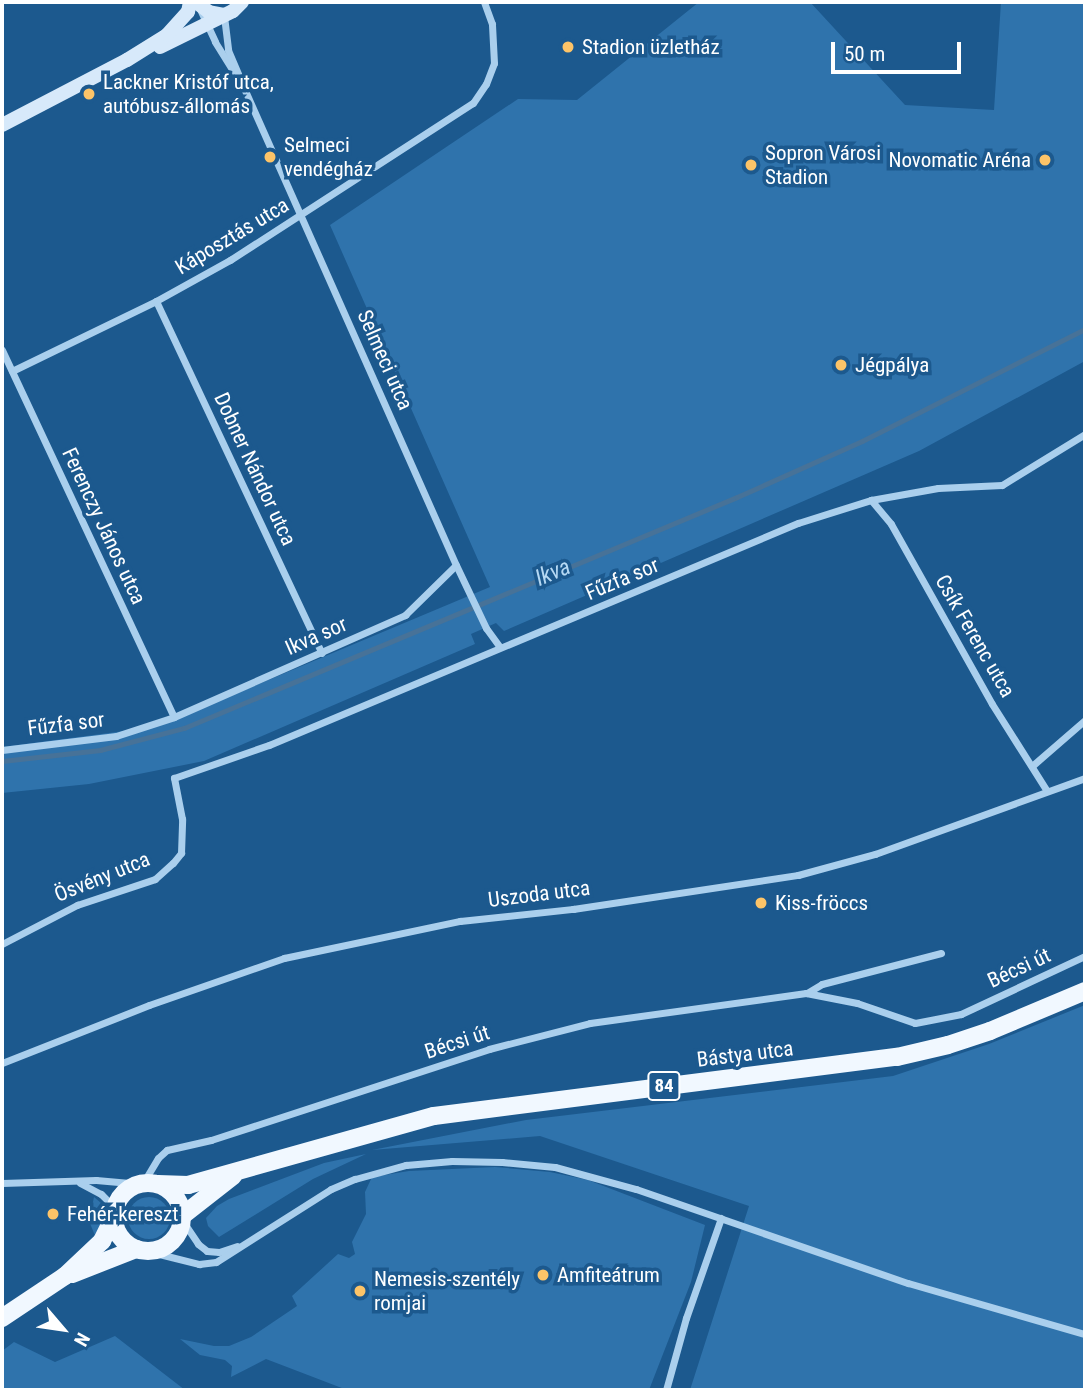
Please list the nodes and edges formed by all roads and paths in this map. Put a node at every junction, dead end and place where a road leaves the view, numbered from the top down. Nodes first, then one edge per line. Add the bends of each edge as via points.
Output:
1 (195, 2) edge
2 (242, 2) edge
3 (484, 2) edge
4 (224, 15) junction
5 (206, 25) junction
6 (127, 60) junction
7 (243, 86) junction
8 (2, 125) edge
9 (301, 216) junction
10 (156, 301) junction
11 (2, 351) edge
12 (12, 371) junction
13 (1085, 434) edge
14 (871, 499) junction
15 (456, 565) junction
16 (499, 646) junction
17 (323, 653) junction
18 (174, 717) junction
19 (1085, 720) edge
20 (2, 750) edge
21 (1032, 766) junction
22 (174, 778) joint
23 (1085, 778) edge
24 (1047, 791) junction
25 (2, 944) edge
26 (941, 953) dead end
27 (1085, 956) edge
28 (1085, 990) edge
29 (806, 993) junction
30 (2, 1063) edge
31 (239, 1171) junction
32 (72, 1181) junction
33 (2, 1183) edge
34 (147, 1184) junction
35 (114, 1216) junction
36 (182, 1218) junction
37 (721, 1218) junction
38 (250, 1240) junction
39 (141, 1250) junction
40 (65, 1276) junction
41 (2, 1318) edge
42 (1085, 1334) edge
43 (666, 1390) edge

1 - 4 street
1 - 5 street, Selmeci utca
1 - 6 street via 178,25
2 - 4 street
3 - 9 street, Káposztás utca via 492,24 494,63 472,103
4 - 5 street
4 - 7 street, Selmeci utca via 228,50
5 - 6 street
5 - 7 street, Selmeci utca
6 - 8 street
7 - 9 street, Selmeci utca
9 - 10 street, Káposztás utca
9 - 15 street, Selmeci utca
10 - 12 street, Káposztás utca
10 - 17 street, Dobner Nándor utca
11 - 12 street, Ferenczy János utca
12 - 18 street, Ferenczy János utca
13 - 14 street, Fűzfa sor via 1002,485 938,488
14 - 16 street, Fűzfa sor via 798,523
14 - 21 street, Csík Ferenc utca via 891,524
15 - 16 street, Selmeci utca
15 - 17 street, Ikva sor via 405,615
16 - 22 street, Fűzfa sor via 269,745
17 - 18 street, Ikva sor
18 - 20 street, Fűzfa sor via 116,736
19 - 21 street
21 - 24 street, Csík Ferenc utca
22 - 25 street, Ösvény utca via 180,799 181,853 155,880 77,905
23 - 24 street, Uszoda utca
24 - 30 street, Uszoda utca via 875,853 798,875 460,921 284,958
26 - 29 street, Bécsi út via 822,984
27 - 29 street, Bécsi út via 961,1014 915,1023 857,1003
28 - 31 main road, Bástya utca / 84 via 990,1031 897,1056 433,1116
29 - 34 street, Bécsi út via 590,1023 489,1049 167,1150 158,1158
31 - 34 main road, Bástya utca / 84 via 188,1185
31 - 36 main road, Bástya utca / 84
32 - 33 street
32 - 34 street
32 - 35 street via 102,1194
34 - 35 main road, 84 via 122,1195
34 - 36 main road via 175,1196
35 - 39 main road via 118,1234
35 - 40 main road, 84 via 102,1241
36 - 38 street via 207,1251 219,1252
36 - 39 main road, 84 via 171,1243 160,1250
37 - 38 street via 555,1167 452,1161 406,1165 331,1189
37 - 42 street via 908,1283
37 - 43 street
38 - 39 street via 216,1262 199,1264
39 - 40 main road, 84
40 - 41 main road, 84

